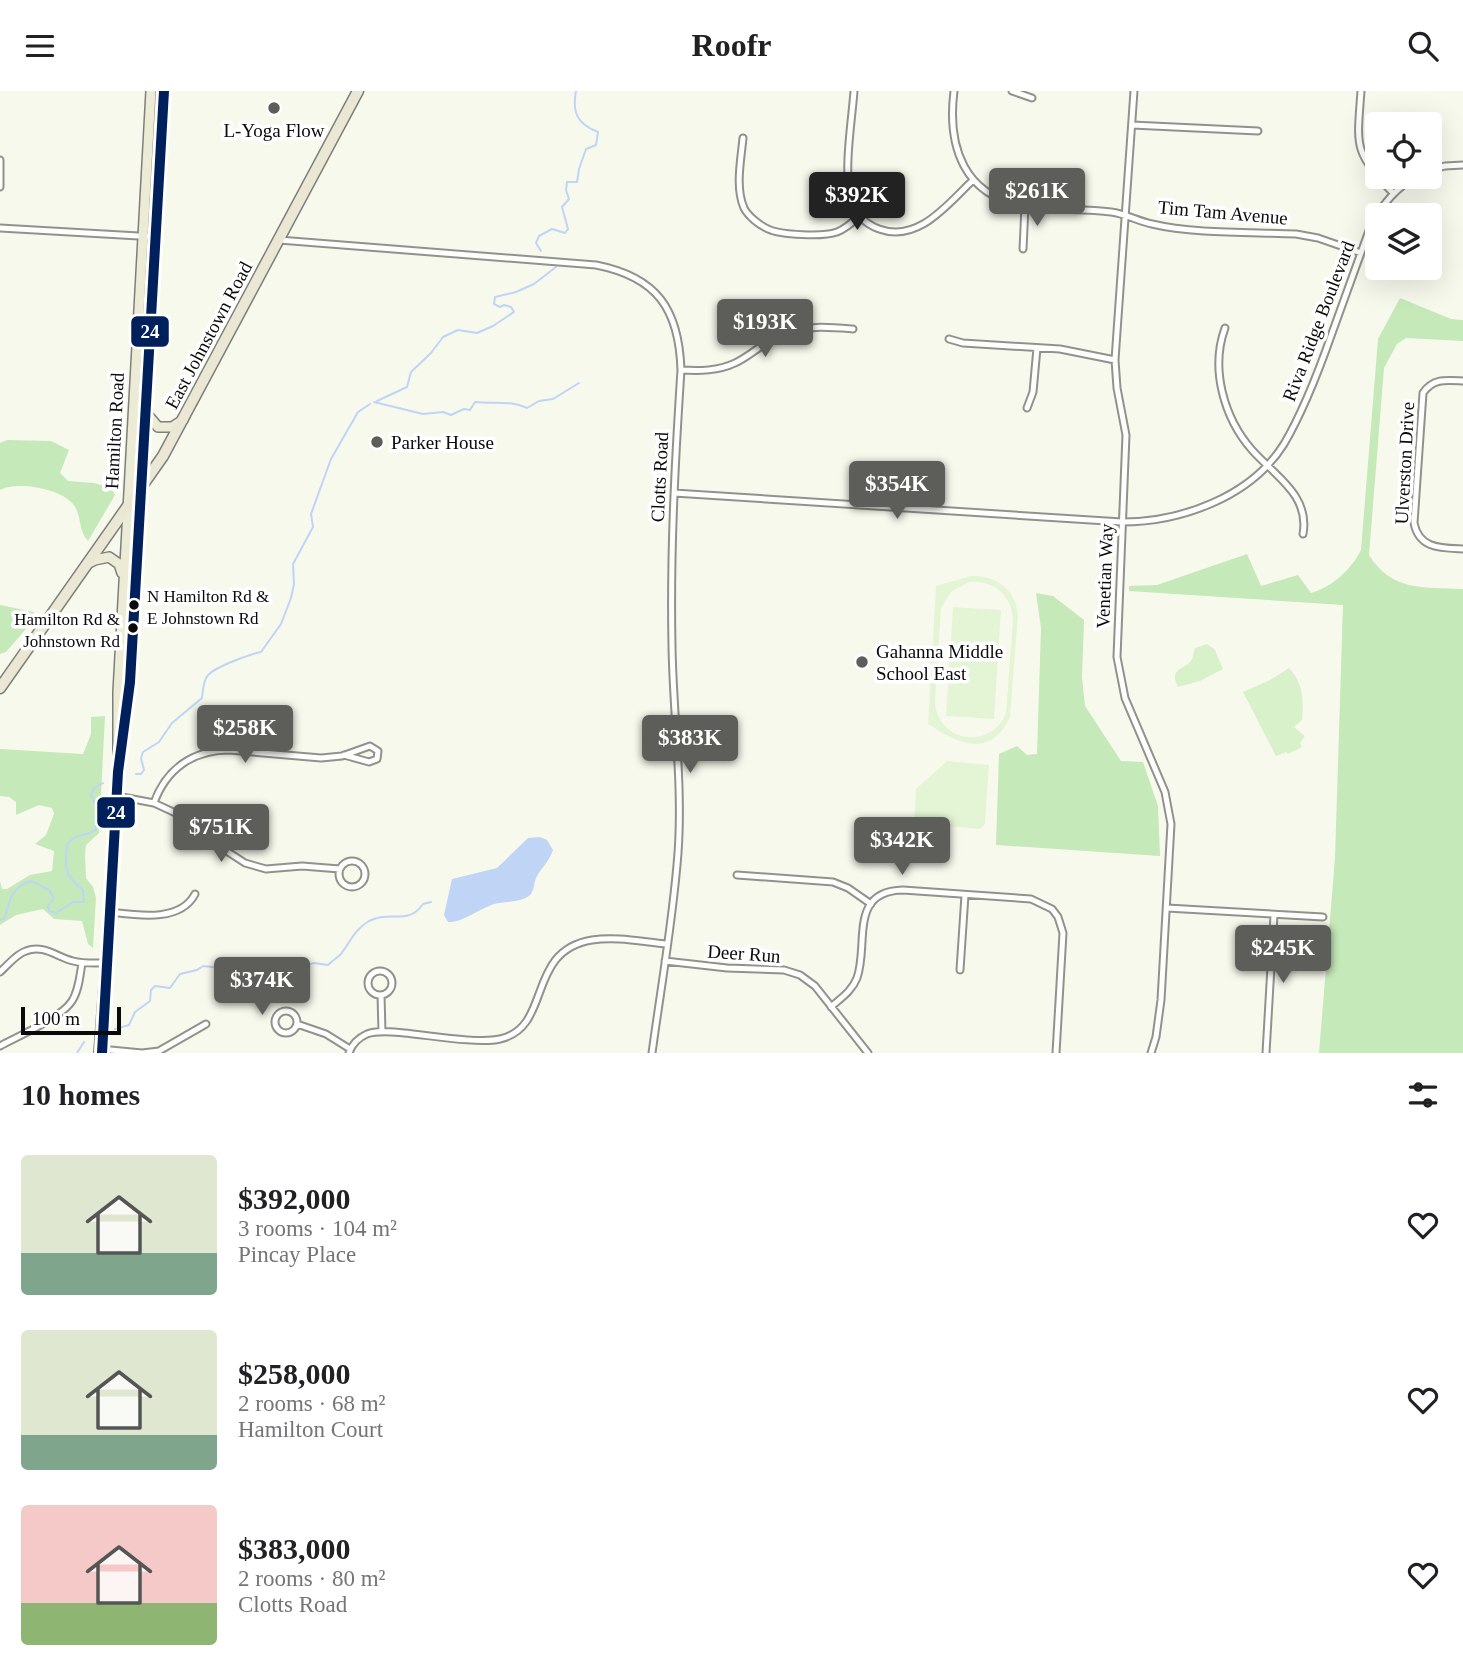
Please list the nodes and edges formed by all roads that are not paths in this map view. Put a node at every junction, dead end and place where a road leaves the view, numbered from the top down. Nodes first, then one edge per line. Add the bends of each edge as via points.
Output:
1 (151, 91) edge
2 (164, 91) edge
3 (358, 91) edge
4 (854, 91) edge
5 (954, 91) edge
6 (1012, 91) edge
7 (1134, 91) edge
8 (1361, 91) edge
9 (1032, 98) dead end
10 (1132, 125) junction
11 (1258, 131) dead end
12 (743, 138) dead end
13 (0, 160) edge
14 (1463, 165) edge
15 (1442, 168) edge
16 (972, 181) junction
17 (0, 187) edge
18 (1399, 189) edge
19 (1393, 193) junction
20 (1025, 206) junction
21 (1125, 215) junction
22 (859, 216) junction
23 (0, 227) edge
24 (143, 236) junction
25 (156, 237) junction
26 (279, 240) junction
27 (1023, 249) dead end
28 (1361, 253) junction
29 (1225, 328) dead end
30 (853, 329) dead end
31 (949, 339) dead end
32 (1037, 348) junction
33 (1115, 360) junction
34 (681, 370) junction
35 (1463, 381) edge
36 (1027, 408) dead end
37 (146, 413) junction
38 (183, 420) junction
39 (1266, 464) junction
40 (141, 488) junction
41 (674, 493) junction
42 (127, 507) junction
43 (1122, 522) junction
44 (1303, 534) dead end
45 (1463, 549) edge
46 (86, 565) junction
47 (124, 581) junction
48 (5, 674) edge
49 (0, 688) edge
50 (344, 755) junction
51 (118, 772) junction
52 (117, 796) junction
53 (153, 803) junction
54 (340, 869) junction
55 (737, 875) dead end
56 (194, 894) dead end
57 (965, 895) junction
58 (871, 904) junction
59 (1167, 908) junction
60 (109, 912) junction
61 (1274, 915) junction
62 (1324, 917) dead end
63 (667, 944) junction
64 (665, 961) junction
65 (82, 963) junction
66 (106, 963) junction
67 (960, 971) dead end
68 (0, 972) edge
69 (381, 995) junction
70 (831, 1007) junction
71 (206, 1024) dead end
72 (297, 1024) junction
73 (382, 1032) junction
74 (0, 1046) edge
75 (862, 1047) junction
76 (350, 1051) edge
77 (100, 1052) edge
78 (652, 1053) edge
79 (853, 1053) edge
80 (868, 1053) edge
81 (1056, 1053) edge
82 (1151, 1053) edge
83 (1266, 1053) edge

1 - 24 main road, Hamilton Road
2 - 25 main road, Hamilton Road
3 - 26 highway, East Johnstown Road
4 - 22 street via 849,180
5 - 16 street via 952,123 957,153
6 - 9 street
7 - 10 street, Venetian Way
8 - 19 street via 1360,151
10 - 11 street
10 - 21 street, Venetian Way
12 - 22 street via 739,179 744,207 767,229 820,235 837,232
13 - 17 street
14 - 15 street
16 - 20 street, Tim Tam Avenue via 997,198
16 - 22 street via 928,223 909,232 888,233
18 - 19 street, Riva Ridge Boulevard
19 - 28 street, Riva Ridge Boulevard via 1380,208
20 - 21 street, Tim Tam Avenue
20 - 27 street
21 - 28 street, Tim Tam Avenue via 1176,227 1296,234
21 - 33 street, Venetian Way
23 - 24 street
24 - 25 street
24 - 42 main road, Hamilton Road
25 - 37 main road, Hamilton Road
26 - 34 street, Clotts Road via 616,269 648,285 670,310 681,347
26 - 38 highway, East Johnstown Road
28 - 39 street, Riva Ridge Boulevard via 1312,390 1283,446
29 - 39 street via 1218,362 1221,387 1238,432
30 - 34 street via 800,329 718,369
31 - 32 street
32 - 33 street
32 - 36 street
33 - 43 street, Venetian Way via 1126,435
34 - 41 street, Clotts Road
35 - 45 street, Ulverston Drive via 1437,381 1423,393 1416,531 1426,544
37 - 38 main road via 158,427 172,427
37 - 40 main road, Hamilton Road
38 - 40 highway, East Johnstown Road
39 - 43 street, Riva Ridge Boulevard via 1249,481 1190,513 1151,522
39 - 44 street via 1297,497 1303,509
40 - 42 highway, East Johnstown Road
40 - 51 main road, Hamilton Road via 130,682
41 - 43 street, Riva Ridge Boulevard
41 - 63 street, Clotts Road via 672,648 679,820
42 - 46 highway, East Johnstown Road
42 - 47 main road, Hamilton Road
43 - 59 street, Venetian Way via 1117,657 1125,698 1169,808
46 - 47 main road via 102,557 116,560
46 - 48 highway, East Johnstown Road
47 - 51 main road, Hamilton Road
48 - 49 highway, East Johnstown Road
50 - 50 street via 369,746 378,751 377,759 369,762
50 - 53 street via 309,758 229,750 197,754 167,777
51 - 52 main road, Hamilton Road
52 - 53 street
52 - 60 main road, Hamilton Road
53 - 54 street via 184,817 245,863 266,869
54 - 54 street via 354,861 362,865 365,877 360,884 348,886
55 - 58 street via 833,882
56 - 60 street via 184,907 167,913
57 - 58 street via 896,891
57 - 67 street
57 - 81 street via 1031,899 1058,917 1063,933
58 - 70 street via 864,916 858,975 849,992
59 - 61 street
59 - 82 street, Venetian Way via 1160,1010
60 - 66 main road, Hamilton Road
61 - 62 street
61 - 83 street
63 - 64 street, Clotts Road
63 - 73 street via 615,939 575,945 549,967 527,1021 515,1033 499,1039
64 - 70 street, Deer Run via 783,970 815,986
64 - 78 street, Clotts Road
65 - 66 street
65 - 68 street via 32,949
65 - 74 street via 71,1003
66 - 77 main road, Hamilton Road
69 - 69 street via 392,984 388,973 377,971 368,985
69 - 73 street
70 - 75 street, Deer Run
71 - 77 street via 159,1051
72 - 72 street via 294,1014 284,1010 275,1017 279,1031 285,1033
72 - 76 street via 326,1034
73 - 76 street via 365,1035
75 - 79 street
75 - 80 street, Deer Run

